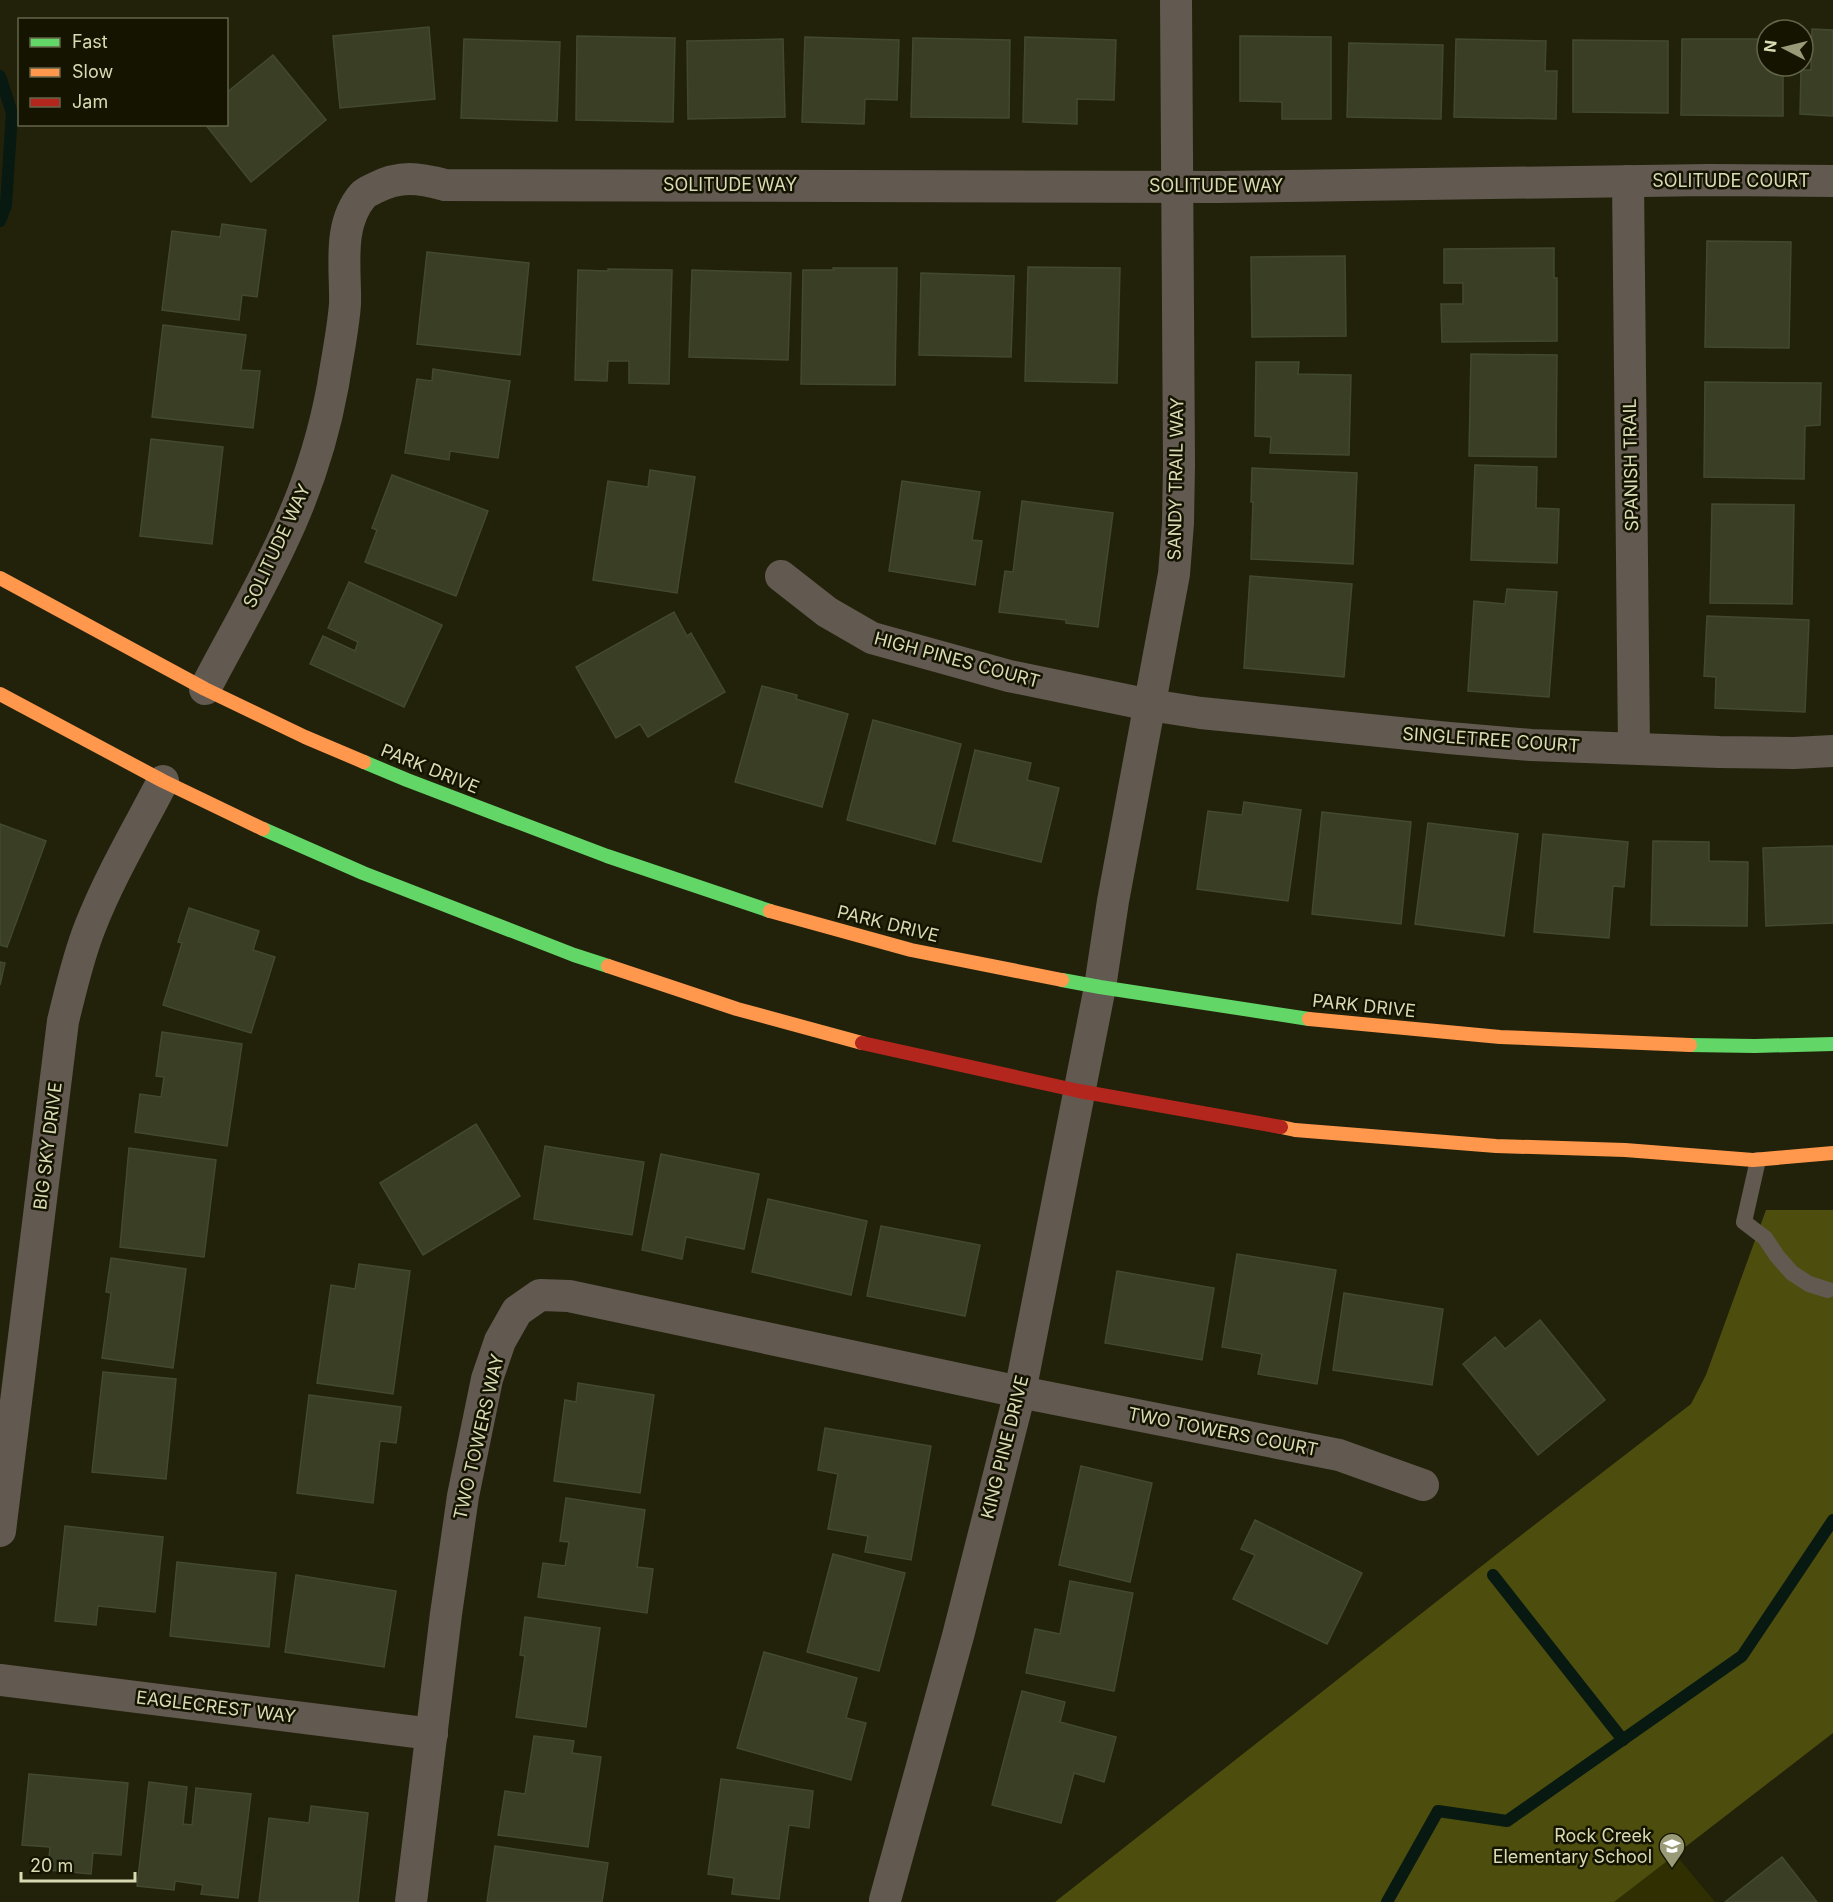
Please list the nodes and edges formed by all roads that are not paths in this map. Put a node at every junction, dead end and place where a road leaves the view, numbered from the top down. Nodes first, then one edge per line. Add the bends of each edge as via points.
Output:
1 (1176, 0) edge
2 (1628, 181) junction
3 (1833, 181) edge
4 (1178, 186) junction
5 (782, 576) dead end
6 (0, 578) edge
7 (205, 689) junction
8 (0, 694) edge
9 (1150, 705) junction
10 (1634, 748) junction
11 (1833, 751) edge
12 (163, 781) junction
13 (1100, 987) junction
14 (1833, 1044) edge
15 (1079, 1091) junction
16 (1833, 1153) edge
17 (1758, 1160) junction
18 (1828, 1290) dead end
19 (1020, 1392) junction
20 (1423, 1485) dead end
21 (0, 1531) edge
22 (0, 1680) edge
23 (432, 1734) junction
24 (885, 1900) dead end
25 (411, 1902) edge

1 - 4 street, SANDY TRAIL WAY
2 - 3 street, SOLITUDE COURT
2 - 4 street, SOLITUDE WAY
2 - 10 street, SPANISH TRAIL
4 - 7 street, SOLITUDE WAY via 445,185 409,178 385,183 364,194 352,214 345,239 345,304 339,348 328,412 311,472 282,543
4 - 9 street, SANDY TRAIL WAY via 1178,523 1174,574
5 - 9 street, HIGH PINES COURT via 827,612 872,638 1009,676
6 - 7 main road, PARK DRIVE
7 - 13 main road, PARK DRIVE via 407,780 607,856 760,908 911,950
8 - 12 main road
9 - 10 street, SINGLETREE COURT via 1449,738
9 - 13 street, SANDY TRAIL WAY
10 - 11 street, SINGLETREE COURT
12 - 15 main road via 363,873 574,955 737,1010 873,1046
12 - 21 street, BIG SKY DRIVE via 108,885 90,928 63,1021
13 - 14 main road, PARK DRIVE via 1310,1019 1500,1037 1645,1044
13 - 15 street, KING PINE DRIVE
15 - 17 main road via 1295,1130
15 - 19 street, KING PINE DRIVE
16 - 17 main road
17 - 18 lane via 1744,1222 1765,1238 1792,1273
19 - 20 street, TWO TOWERS COURT via 1339,1455
19 - 23 street, TWO TOWERS WAY via 569,1296 540,1295 517,1311 500,1341 488,1379 463,1496
19 - 24 street, KING PINE DRIVE
22 - 23 street, EAGLECREST WAY
23 - 25 street, TWO TOWERS WAY

